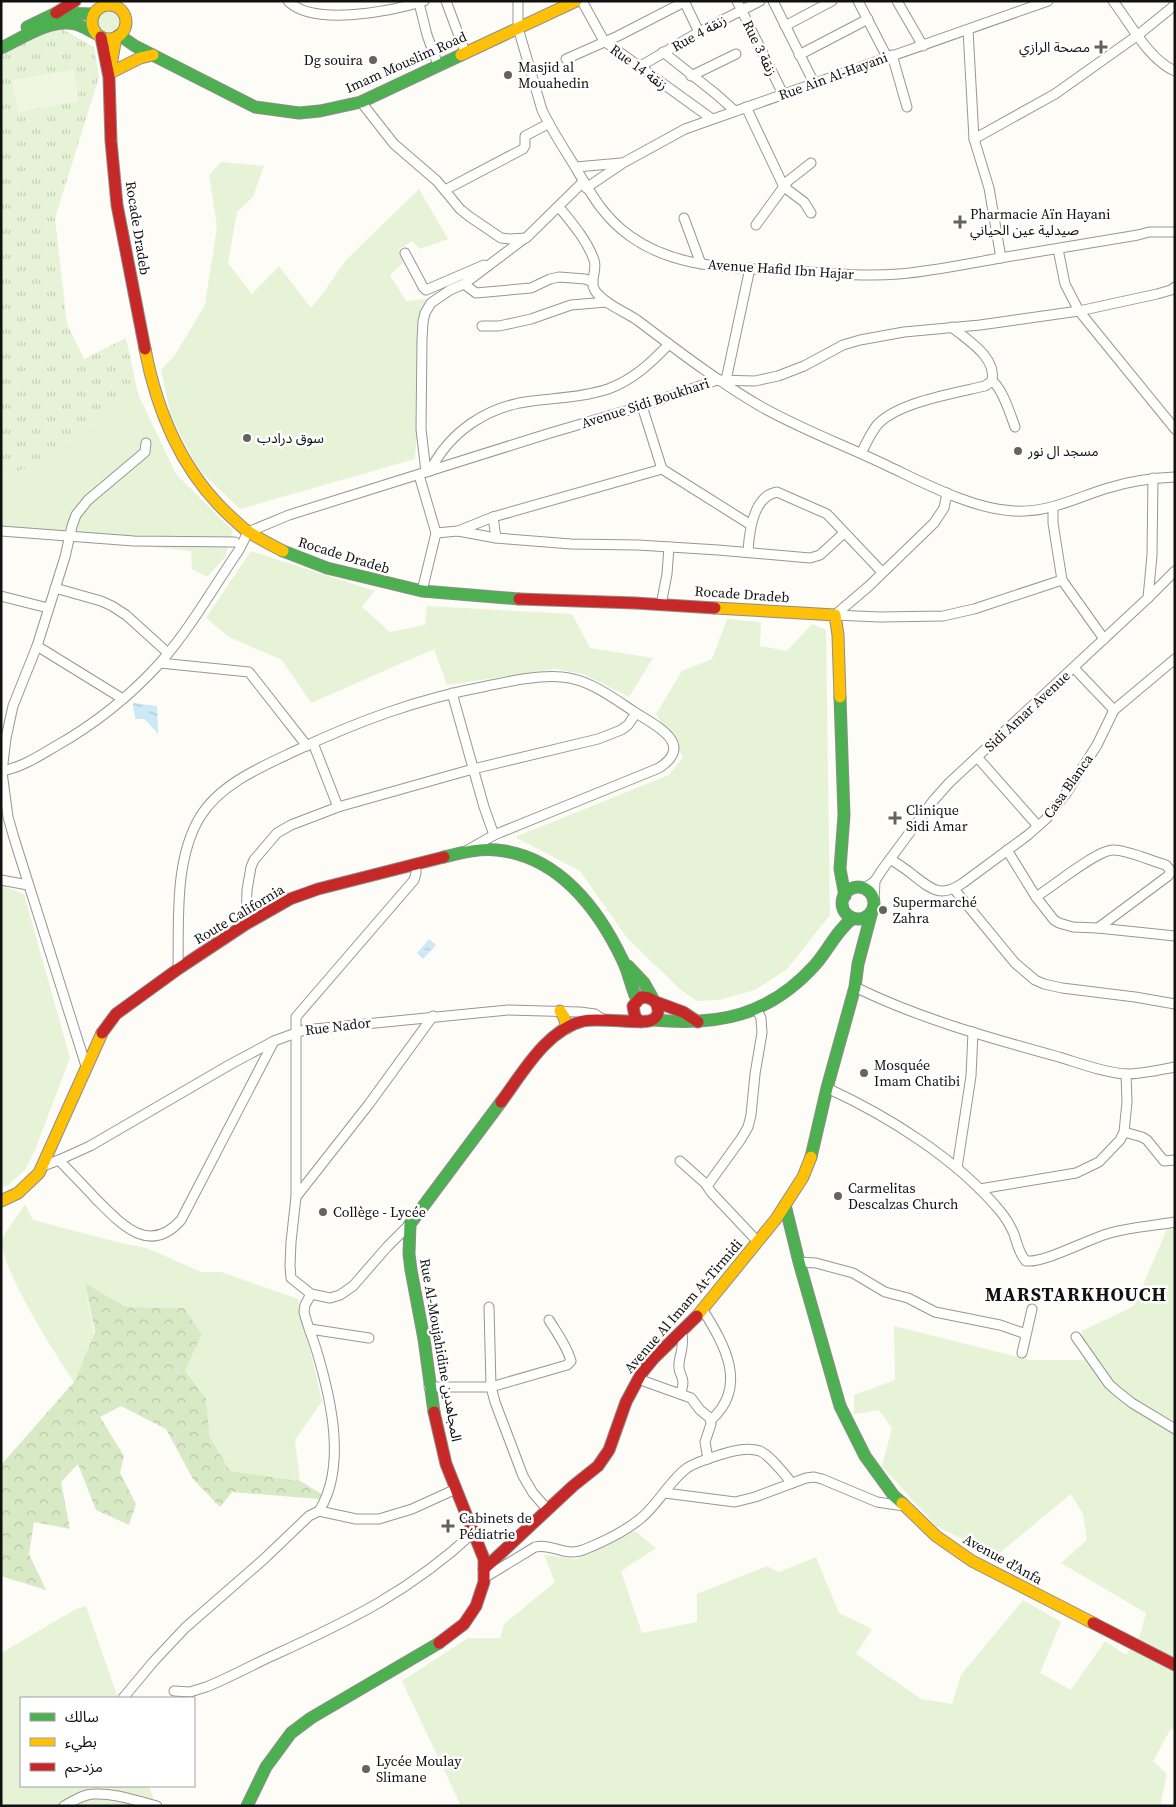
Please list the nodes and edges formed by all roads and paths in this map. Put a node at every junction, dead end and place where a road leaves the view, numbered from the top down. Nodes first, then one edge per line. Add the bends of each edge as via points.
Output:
1 (75, 1) edge
2 (288, 1) edge
3 (446, 1) edge
4 (518, 1) edge
5 (576, 1) edge
6 (582, 1) edge
7 (760, 1) edge
8 (773, 1) edge
9 (832, 1) edge
10 (858, 1) edge
11 (898, 1) edge
12 (1048, 1) edge
13 (1113, 1) edge
14 (421, 2) edge
15 (685, 2) edge
16 (117, 4) edge
17 (1175, 5) edge
18 (739, 6) edge
19 (99, 7) edge
20 (56, 13) junction
21 (868, 19) junction
22 (126, 25) junction
23 (785, 26) junction
24 (518, 28) junction
25 (968, 30) junction
26 (699, 32) junction
27 (1138, 35) junction
28 (99, 36) junction
29 (118, 36) junction
30 (1, 40) edge
31 (604, 42) junction
32 (923, 46) junction
33 (1, 48) edge
34 (465, 52) junction
35 (663, 52) junction
36 (736, 54) dead end
37 (799, 55) junction
38 (890, 56) junction
39 (158, 57) junction
40 (566, 59) dead end
41 (438, 65) junction
42 (639, 67) junction
43 (1175, 71) edge
44 (109, 75) junction
45 (691, 76) junction
46 (814, 83) junction
47 (783, 94) junction
48 (361, 102) junction
49 (746, 107) junction
50 (907, 107) dead end
51 (734, 111) junction
52 (712, 119) junction
53 (548, 122) junction
54 (974, 138) junction
55 (624, 163) junction
56 (811, 163) dead end
57 (576, 167) junction
58 (584, 185) junction
59 (784, 187) junction
60 (446, 190) junction
61 (559, 206) junction
62 (811, 213) dead end
63 (684, 218) dead end
64 (756, 224) dead end
65 (1175, 232) edge
66 (526, 238) junction
67 (1058, 249) junction
68 (405, 254) dead end
69 (498, 258) junction
70 (1001, 258) junction
71 (702, 264) junction
72 (750, 268) junction
73 (593, 282) junction
74 (464, 284) junction
75 (1174, 289) edge
76 (607, 302) junction
77 (1079, 311) junction
78 (482, 326) dead end
79 (952, 327) junction
80 (669, 344) junction
81 (722, 380) junction
82 (992, 381) junction
83 (642, 406) junction
84 (1015, 428) dead end
85 (1175, 429) edge
86 (146, 443) dead end
87 (861, 453) junction
88 (662, 469) junction
89 (425, 473) junction
90 (1175, 477) edge
91 (1153, 478) junction
92 (947, 493) junction
93 (1053, 508) junction
94 (492, 517) junction
95 (750, 525) junction
96 (458, 531) junction
97 (1, 532) edge
98 (248, 532) junction
99 (436, 533) junction
100 (844, 533) junction
101 (70, 536) junction
102 (496, 538) junction
103 (235, 542) dead end
104 (669, 547) junction
105 (748, 552) junction
106 (1175, 571) edge
107 (882, 572) junction
108 (1062, 580) junction
109 (55, 588) junction
110 (422, 591) junction
111 (1, 596) edge
112 (1148, 598) junction
113 (661, 605) junction
114 (48, 608) junction
115 (835, 615) junction
116 (1104, 639) junction
117 (37, 646) junction
118 (168, 653) junction
119 (1175, 658) edge
120 (160, 663) junction
121 (1074, 668) junction
122 (452, 693) junction
123 (123, 699) junction
124 (1114, 710) junction
125 (636, 713) junction
126 (310, 744) junction
127 (977, 757) junction
128 (473, 769) junction
129 (2, 772) edge
130 (338, 807) junction
131 (1038, 826) junction
132 (494, 835) junction
133 (1007, 850) junction
134 (464, 852) junction
135 (890, 859) junction
136 (416, 864) junction
137 (842, 879) junction
138 (1, 880) edge
139 (875, 881) junction
140 (28, 885) junction
141 (859, 888) junction
142 (954, 889) junction
143 (845, 896) junction
144 (1036, 898) junction
145 (873, 906) junction
146 (844, 909) junction
147 (855, 918) junction
148 (246, 924) junction
149 (1098, 928) junction
150 (840, 929) junction
151 (1175, 936) edge
152 (865, 938) junction
153 (624, 963) junction
154 (178, 969) junction
155 (855, 987) junction
156 (655, 1001) junction
157 (635, 1003) junction
158 (1175, 1004) edge
159 (757, 1010) junction
160 (560, 1011) junction
161 (433, 1016) junction
162 (606, 1020) junction
163 (647, 1021) junction
164 (698, 1022) junction
165 (567, 1028) junction
166 (295, 1032) junction
167 (973, 1032) junction
168 (274, 1041) junction
169 (86, 1066) junction
170 (1175, 1066) edge
171 (1126, 1074) junction
172 (827, 1088) junction
173 (1124, 1132) junction
174 (59, 1160) junction
175 (1175, 1160) edge
176 (680, 1161) dead end
177 (42, 1166) junction
178 (957, 1168) junction
179 (708, 1185) junction
180 (980, 1189) junction
181 (296, 1197) junction
182 (1, 1201) edge
183 (785, 1205) junction
184 (1175, 1222) edge
185 (410, 1224) junction
186 (758, 1242) junction
187 (799, 1262) junction
188 (311, 1294) junction
189 (490, 1307) dead end
190 (1032, 1309) dead end
191 (702, 1310) junction
192 (548, 1320) dead end
193 (310, 1329) junction
194 (682, 1332) junction
195 (1026, 1334) junction
196 (368, 1338) dead end
197 (1076, 1338) dead end
198 (1022, 1353) dead end
199 (638, 1379) junction
200 (429, 1387) junction
201 (492, 1387) junction
202 (680, 1394) junction
203 (711, 1420) junction
204 (1175, 1429) edge
205 (708, 1459) junction
206 (792, 1483) junction
207 (456, 1489) junction
208 (665, 1493) junction
209 (904, 1506) junction
210 (548, 1510) junction
211 (319, 1511) junction
212 (474, 1532) junction
213 (484, 1574) junction
214 (1175, 1665) edge
215 (174, 1691) dead end
216 (124, 1697) edge
217 (64, 1806) edge
218 (157, 1806) edge
219 (247, 1806) edge

1 - 20 street
2 - 14 street via 319,15 350,15
3 - 34 street
4 - 24 street, Avenue Hafid Ibn Hajar
5 - 24 street, Imam Mouslim Road
6 - 31 street, Rue 14 زنقة
7 - 18 street, Rue 4 زنقة
8 - 23 street
9 - 23 street
10 - 21 street
11 - 32 street
12 - 25 street, Rue Ain Al-Hayani
13 - 27 street
14 - 41 street via 427,35
15 - 26 street
15 - 31 street
16 - 19 street
16 - 22 street
17 - 27 street
18 - 26 street, Rue 4 زنقة
18 - 47 street, Rue 3 زنقة
19 - 20 street
19 - 28 street via 92,21
20 - 30 street
21 - 37 street
21 - 38 street
22 - 29 street
22 - 39 street
23 - 37 street
24 - 34 street, Imam Mouslim Road
24 - 53 street, Avenue Hafid Ibn Hajar
25 - 32 street, Rue Ain Al-Hayani
25 - 54 street
26 - 35 street, Rue 4 زنقة
27 - 43 street via 1155,58
27 - 54 street via 1055,94
28 - 29 street via 110,39
28 - 33 street via 75,24 62,24 44,28
28 - 44 street, Rocade Dradeb
29 - 39 street
29 - 44 street, Rocade Dradeb
31 - 40 street
31 - 42 street, Rue 14 زنقة
32 - 38 street, Rue Ain Al-Hayani
34 - 41 street, Imam Mouslim Road
35 - 42 street, Rue 4 زنقة
35 - 45 street
36 - 45 street
37 - 46 street
38 - 46 street, Rue Ain Al-Hayani
38 - 50 street
39 - 44 street via 140,58
39 - 48 street, Imam Mouslim Road via 264,109 299,113
41 - 48 street, Imam Mouslim Road
42 - 52 street, Rue 14 زنقة
44 - 98 street, Rocade Dradeb via 117,205 149,370 160,407 189,468 220,506
45 - 51 street
46 - 47 street, Rue Ain Al-Hayani
47 - 49 street, Rue Ain Al-Hayani
48 - 60 street via 404,154
49 - 51 street, Rue Ain Al-Hayani
49 - 59 street
51 - 52 street, Rue Ain Al-Hayani
52 - 55 street, Rue Ain Al-Hayani via 685,129
53 - 57 street, Avenue Hafid Ibn Hajar
53 - 60 street via 525,136 525,146 520,151
54 - 70 street via 989,188
55 - 57 street, Rue Ain Al-Hayani
55 - 58 street, Rue Ain Al-Hayani
56 - 59 street
57 - 58 street, Avenue Hafid Ibn Hajar
58 - 61 street, Rue Ain Al-Hayani
58 - 71 street, Avenue Hafid Ibn Hajar via 608,217 630,236 666,256
59 - 62 street via 804,202
59 - 64 street
60 - 66 street via 460,209 480,225 510,239
61 - 66 street, Rue Ain Al-Hayani
61 - 73 street via 595,261
63 - 71 street
65 - 67 street, Avenue Hafid Ibn Hajar via 1149,232
66 - 69 street, Rue Ain Al-Hayani
67 - 70 street, Avenue Hafid Ibn Hajar
67 - 77 street via 1065,284
68 - 69 street via 426,290
69 - 74 street
70 - 72 street, Avenue Hafid Ibn Hajar via 888,274
71 - 72 street, Avenue Hafid Ibn Hajar
72 - 81 street
73 - 74 street via 559,277 531,288 476,293
73 - 76 street via 598,294
74 - 89 street via 431,304 423,322 421,429
75 - 77 street
76 - 78 street via 571,305 531,319
76 - 80 street
77 - 79 street
77 - 85 street
79 - 81 street via 868,338 843,345 778,376 755,381
79 - 82 street via 985,356 992,370
80 - 81 street
80 - 89 street via 648,365 608,389 494,410 449,441
81 - 83 street, Avenue Sidi Boukhari
81 - 87 street, Avenue Sidi Boukhari via 776,415
82 - 84 street via 1001,393
82 - 87 street via 894,412 877,425
83 - 88 street
83 - 89 street, Avenue Sidi Boukhari
86 - 101 street via 145,452 88,500 76,515
87 - 92 street, Avenue Sidi Boukhari
88 - 94 street
88 - 95 street
89 - 98 street, Avenue Sidi Boukhari via 358,492
89 - 99 street
90 - 91 street, Avenue Sidi Boukhari
91 - 93 street, Avenue Sidi Boukhari via 1108,488
91 - 112 street
92 - 93 street, Avenue Sidi Boukhari via 1005,510
92 - 107 street via 938,519
93 - 108 street
94 - 96 street
94 - 102 street
95 - 100 street via 765,499 777,492 824,512
95 - 105 street
96 - 99 street
96 - 102 street
97 - 101 street
98 - 110 street, Rocade Dradeb via 291,555 327,568
98 - 118 street
99 - 110 street
100 - 105 street via 814,558
100 - 107 street
101 - 103 street via 134,541
101 - 109 street
102 - 104 street
104 - 105 street
104 - 113 street
106 - 112 street, Sidi Amar Avenue
107 - 115 street
108 - 115 street, Rocade Dradeb via 974,610 943,616
108 - 116 street
109 - 114 street
109 - 118 street via 112,606
110 - 113 street, Rocade Dradeb via 511,599
111 - 114 street
112 - 116 street, Sidi Amar Avenue
113 - 115 street, Rocade Dradeb
114 - 117 street
115 - 137 street via 844,776
116 - 121 street, Sidi Amar Avenue
117 - 123 street
117 - 129 street via 13,706
118 - 120 street
119 - 124 street, Casa Blanca
120 - 123 street
120 - 126 street via 249,672
121 - 124 street
121 - 127 street, Sidi Amar Avenue
122 - 125 street via 515,680 562,677 590,686
122 - 126 street via 385,712
122 - 128 street
123 - 129 street via 61,744 25,764
124 - 131 street, Casa Blanca via 1097,745 1067,792
125 - 128 street via 622,730 598,739
125 - 132 street via 669,736 673,748 667,763
126 - 130 street
126 - 154 street via 229,787 200,817 183,862
127 - 131 street
127 - 135 street, Sidi Amar Avenue via 940,792
128 - 130 street
128 - 132 street
129 - 140 street via 8,817
130 - 148 street via 291,824 258,853 251,867 247,890
131 - 133 street, Casa Blanca
132 - 134 street
133 - 142 street, Casa Blanca
133 - 144 street
134 - 136 street, Route California
134 - 153 street, Route California via 510,852 531,858 560,876 584,898
135 - 139 street
135 - 142 street via 932,889 941,892
136 - 148 street, Route California via 303,894
136 - 166 street via 414,880 303,1007 296,1017
137 - 141 street
137 - 143 street
138 - 140 street
139 - 141 street
139 - 145 street
140 - 169 street
141 - 143 street
141 - 145 street via 871,894
142 - 158 street via 1015,963 1035,980 1062,988
143 - 146 street
144 - 149 street via 1059,923
144 - 149 street via 1107,851 1118,851 1169,868 1168,876
145 - 147 street via 866,917
145 - 152 street, Avenue Al Imam At-Tirmidi
146 - 147 street
146 - 150 street
147 - 150 street
147 - 152 street
148 - 154 street, Route California
149 - 151 street
150 - 159 street via 820,960 792,988
152 - 155 street, Avenue Al Imam At-Tirmidi
153 - 156 street, Route California via 644,983
153 - 157 street, Route California
154 - 169 street, Route California via 116,1014 102,1033
155 - 167 street via 883,1001
155 - 172 street, Avenue Al Imam At-Tirmidi
156 - 157 street via 645,996
156 - 163 street via 658,1014
156 - 164 street
157 - 162 street
157 - 163 street via 633,1013
159 - 164 street via 735,1018
159 - 179 street via 762,1033 748,1127
160 - 161 street, Rue Nador via 508,1010
160 - 162 street, Rue Nador via 595,1014
160 - 165 street
161 - 166 street, Rue Nador
161 - 181 street
162 - 163 street
162 - 165 street via 583,1021
163 - 164 street
165 - 185 street via 552,1037 534,1055
166 - 168 street, Rue Nador
166 - 181 street
167 - 171 street
167 - 178 street via 972,1076
168 - 174 street, Rue Nador via 90,1146
168 - 174 street via 181,1220 167,1232 148,1237 128,1229
169 - 177 street, Route California
170 - 171 street
171 - 173 street
172 - 178 street via 881,1115
172 - 183 street, Avenue Al Imam At-Tirmidi via 808,1164
173 - 175 street via 1147,1140 1164,1161
173 - 180 street via 1106,1156 1083,1171
174 - 177 street, Rue Nador
176 - 179 street
177 - 182 street, Route California via 27,1186
178 - 180 street
179 - 186 street via 707,1188
180 - 184 street via 1005,1217 1022,1257 1028,1262 1110,1232
181 - 188 street via 290,1274
183 - 186 street, Avenue Al Imam At-Tirmidi
183 - 187 street, Avenue d'Anfa
185 - 188 street via 344,1293 330,1298
185 - 200 street, Rue Al-Moujahidine المجاهدين via 410,1262
186 - 191 street, Avenue Al Imam At-Tirmidi
187 - 195 street via 853,1273 885,1292 936,1312 996,1324
187 - 209 street, Avenue d'Anfa via 832,1382 846,1420 871,1466
188 - 193 street via 304,1312
189 - 201 street
190 - 195 street
191 - 194 street, Avenue Al Imam At-Tirmidi
191 - 203 street via 721,1340 731,1375 730,1391
192 - 201 street via 565,1346 569,1364
193 - 196 street
193 - 211 street via 328,1395 335,1441 333,1478
194 - 199 street, Avenue Al Imam At-Tirmidi via 654,1358
194 - 202 street via 679,1365 684,1384
195 - 198 street
197 - 204 street via 1109,1384 1132,1403
199 - 202 street
199 - 210 street, Avenue Al Imam At-Tirmidi via 602,1462
200 - 201 street
200 - 207 street, Rue Al-Moujahidine المجاهدين via 446,1464
201 - 210 street via 494,1402 519,1468 529,1487
202 - 203 street via 690,1398
203 - 205 street via 705,1442
205 - 206 street via 756,1449 766,1455
205 - 208 street via 685,1470
206 - 208 street via 735,1502
206 - 209 street via 818,1478 884,1504
207 - 211 street via 412,1509 371,1520 356,1520
207 - 212 street, Rue Al-Moujahidine المجاهدين
208 - 213 street via 635,1523 587,1548 570,1553 535,1546
209 - 214 street, Avenue d'Anfa via 936,1536 977,1564
210 - 213 street, Avenue Al Imam At-Tirmidi
211 - 216 street via 303,1520 264,1559 191,1622
212 - 213 street, Rue Al-Moujahidine المجاهدين via 484,1559
212 - 215 street via 419,1578 357,1616 206,1687 190,1692
213 - 219 street, Rue Al-Moujahidine المجاهدين via 480,1598 473,1613 457,1630 311,1718 292,1733 266,1767
217 - 218 street via 93,1794

